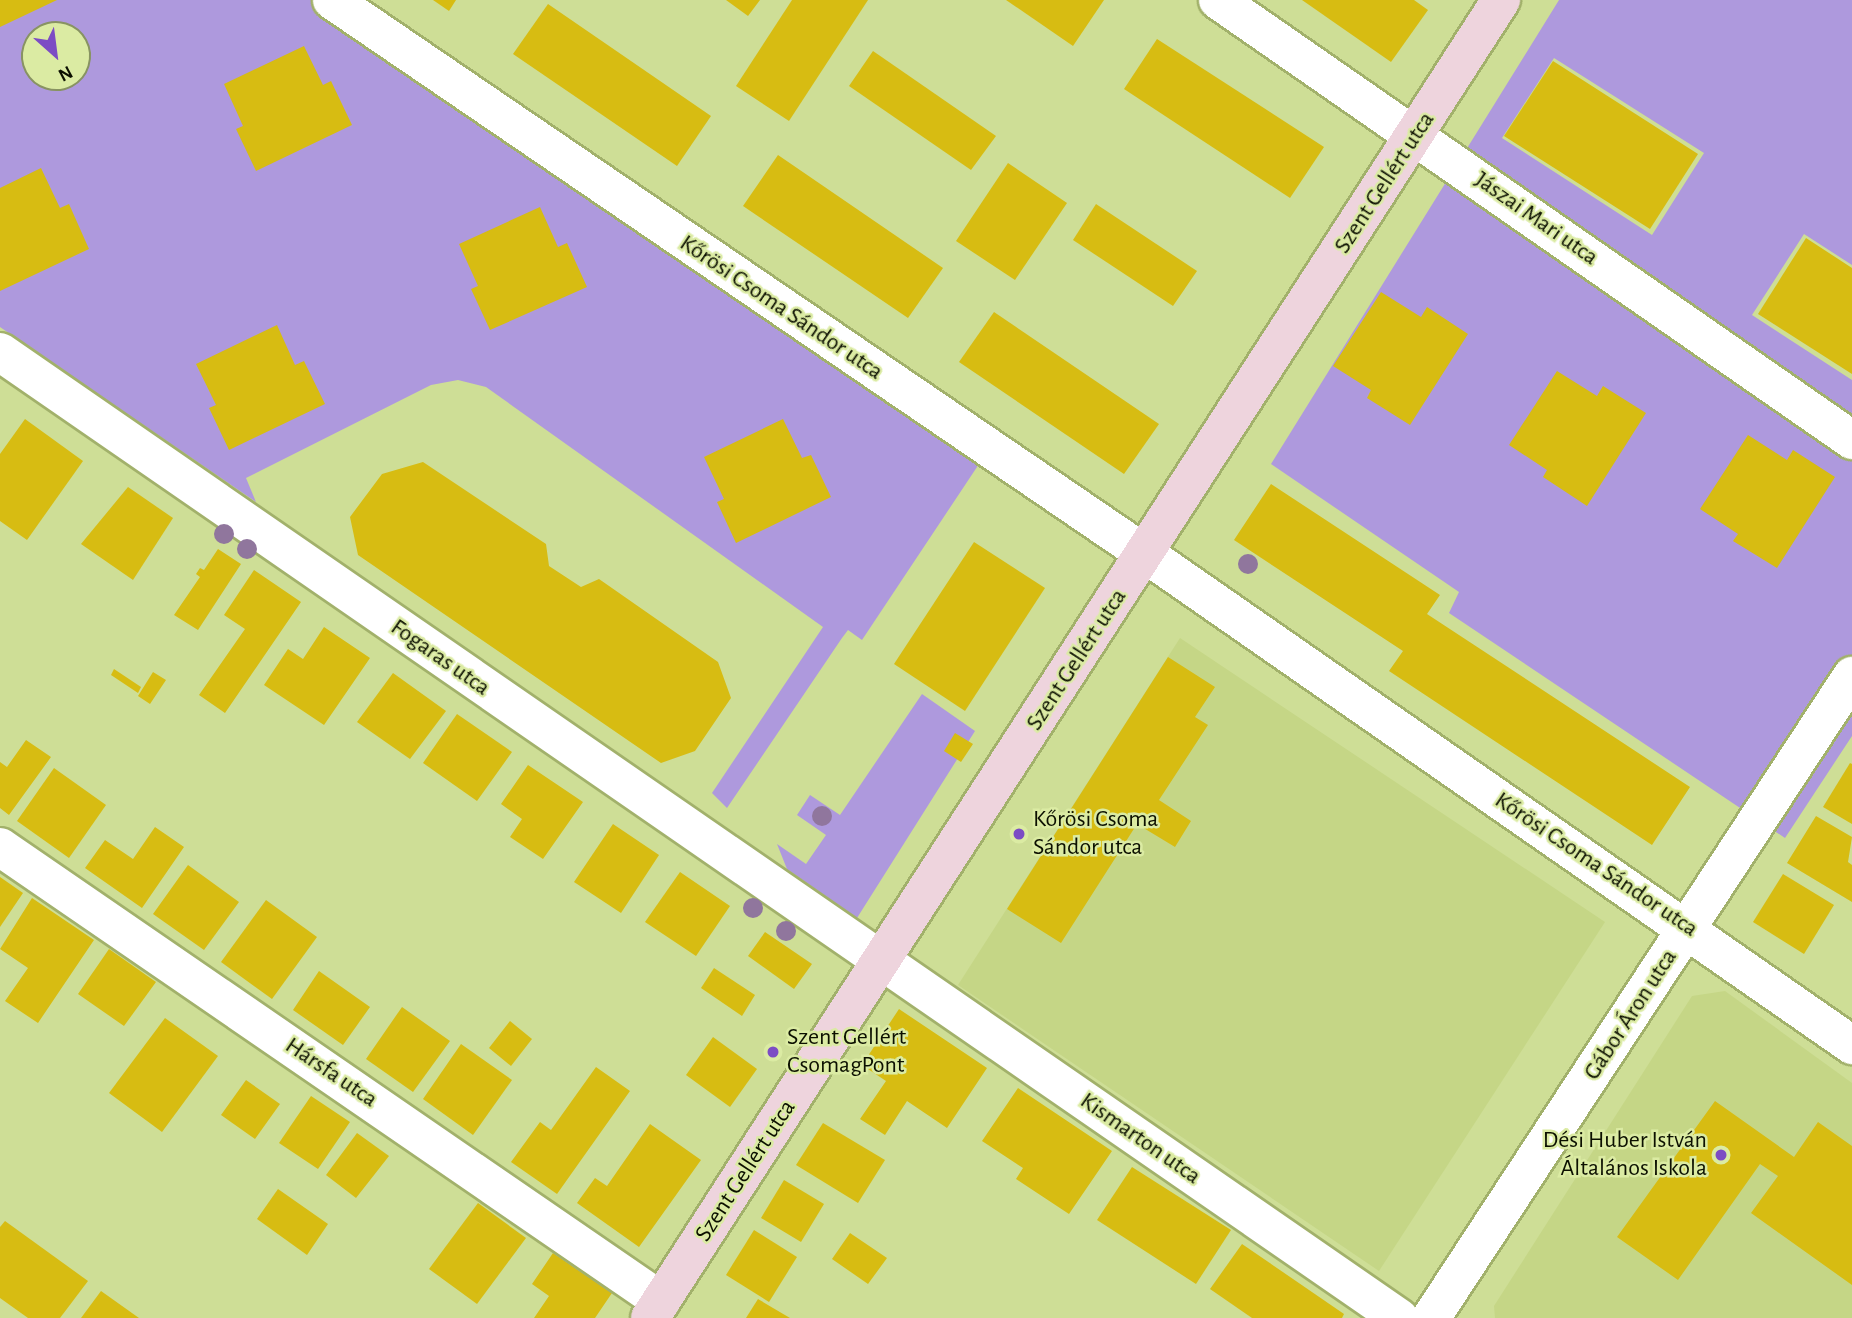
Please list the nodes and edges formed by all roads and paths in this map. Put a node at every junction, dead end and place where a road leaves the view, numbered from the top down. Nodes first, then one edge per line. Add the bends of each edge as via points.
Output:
1 (332, 0) edge
2 (1218, 0) edge
3 (1501, 0) edge
4 (1416, 135) junction
5 (0, 352) edge
6 (1852, 440) edge
7 (1144, 554) junction
8 (1852, 676) edge
9 (0, 847) edge
10 (1688, 928) junction
11 (880, 963) junction
12 (1852, 1045) edge
13 (656, 1309) edge
14 (1399, 1318) edge
15 (1431, 1318) edge

1 - 7 street, Kőrösi Csoma Sándor utca
2 - 4 street, Jászai Mari utca
3 - 4 street, Szent Gellért utca
4 - 6 street, Jászai Mari utca
4 - 7 street, Szent Gellért utca
5 - 11 street, Fogaras utca
7 - 10 street, Kőrösi Csoma Sándor utca
7 - 11 street, Szent Gellért utca
8 - 10 street, Gábor Áron utca
9 - 13 street, Hársfa utca
10 - 12 street, Kőrösi Csoma Sándor utca
10 - 15 street, Gábor Áron utca
11 - 13 street, Szent Gellért utca
11 - 14 street, Kismarton utca

